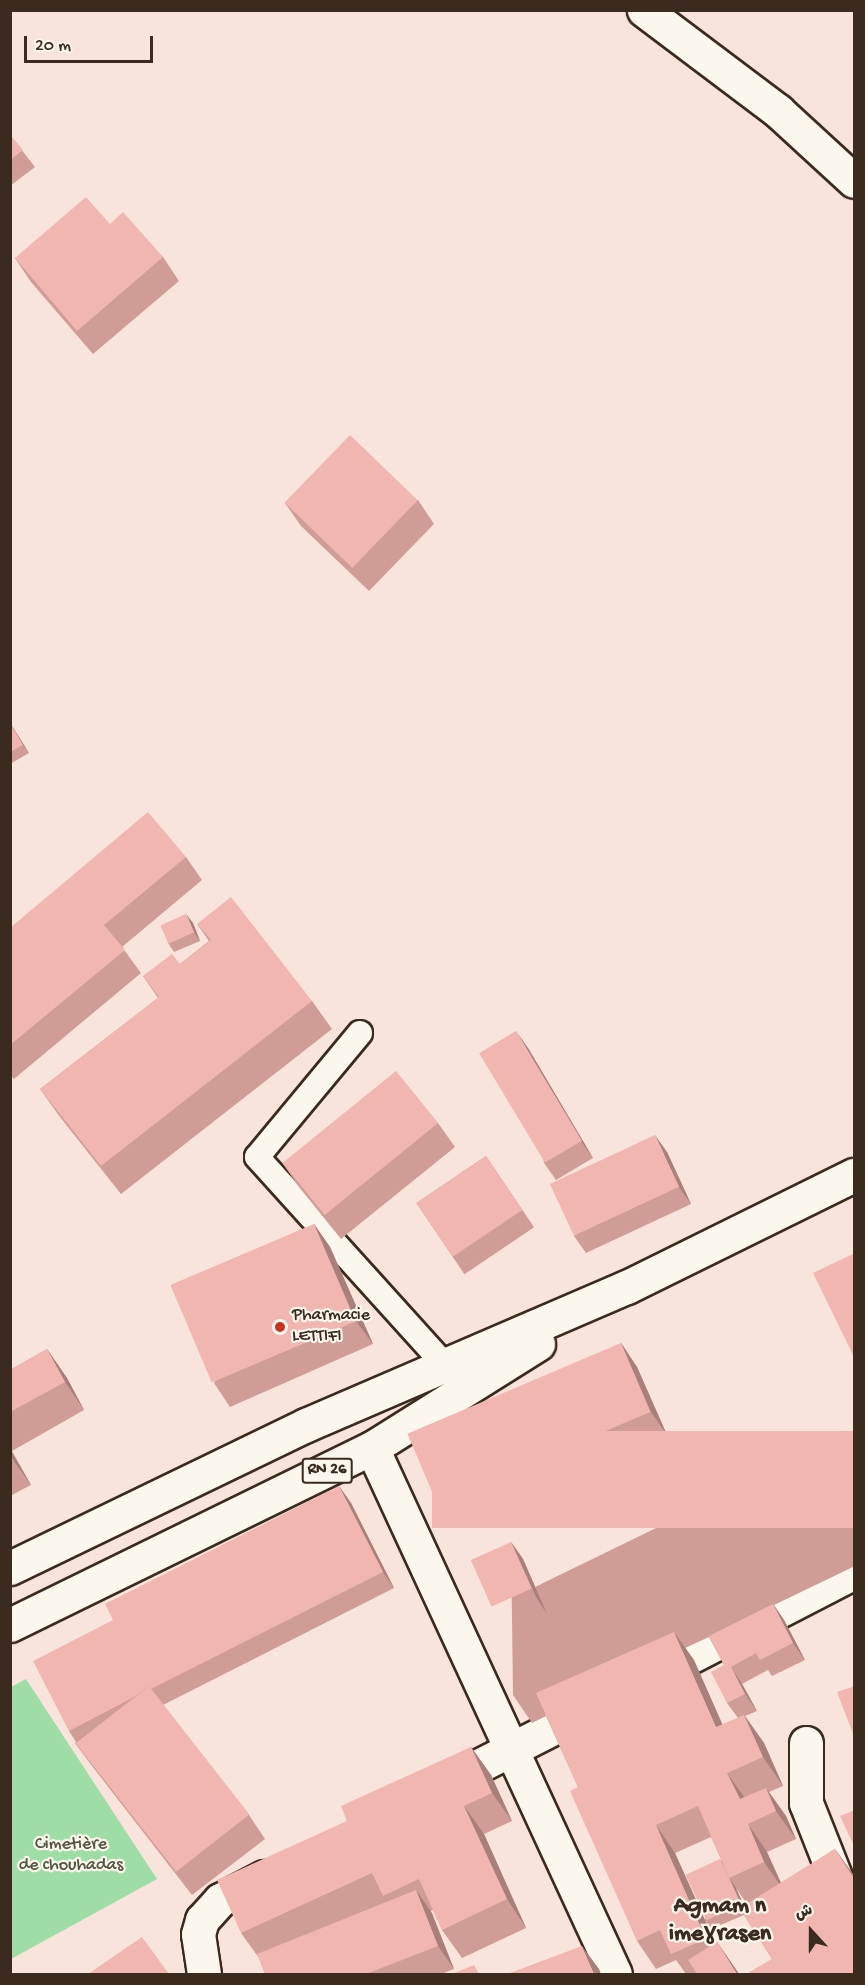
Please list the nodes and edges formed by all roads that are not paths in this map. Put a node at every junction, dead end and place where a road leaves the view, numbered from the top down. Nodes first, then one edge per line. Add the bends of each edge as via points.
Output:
1 (644, 10) edge
2 (855, 181) edge
3 (360, 1033) dead end
4 (855, 1174) edge
5 (627, 1287) junction
6 (446, 1366) junction
7 (372, 1449) junction
8 (10, 1568) edge
9 (855, 1572) edge
10 (10, 1625) edge
11 (806, 1743) dead end
12 (511, 1749) junction
13 (418, 1797) edge
14 (293, 1862) edge
15 (855, 1924) edge
16 (204, 1974) edge
17 (615, 1974) edge

1 - 2 street via 778,111
3 - 6 lane via 257,1157
4 - 5 street, RN 26
5 - 6 street, RN 26
5 - 7 street, RN 26
6 - 8 street, RN 26 via 306,1425
7 - 10 street, RN 26
7 - 12 street
9 - 12 street
11 - 15 street via 806,1803
12 - 13 street
12 - 17 street
14 - 16 street via 220,1900 202,1920 198,1934

